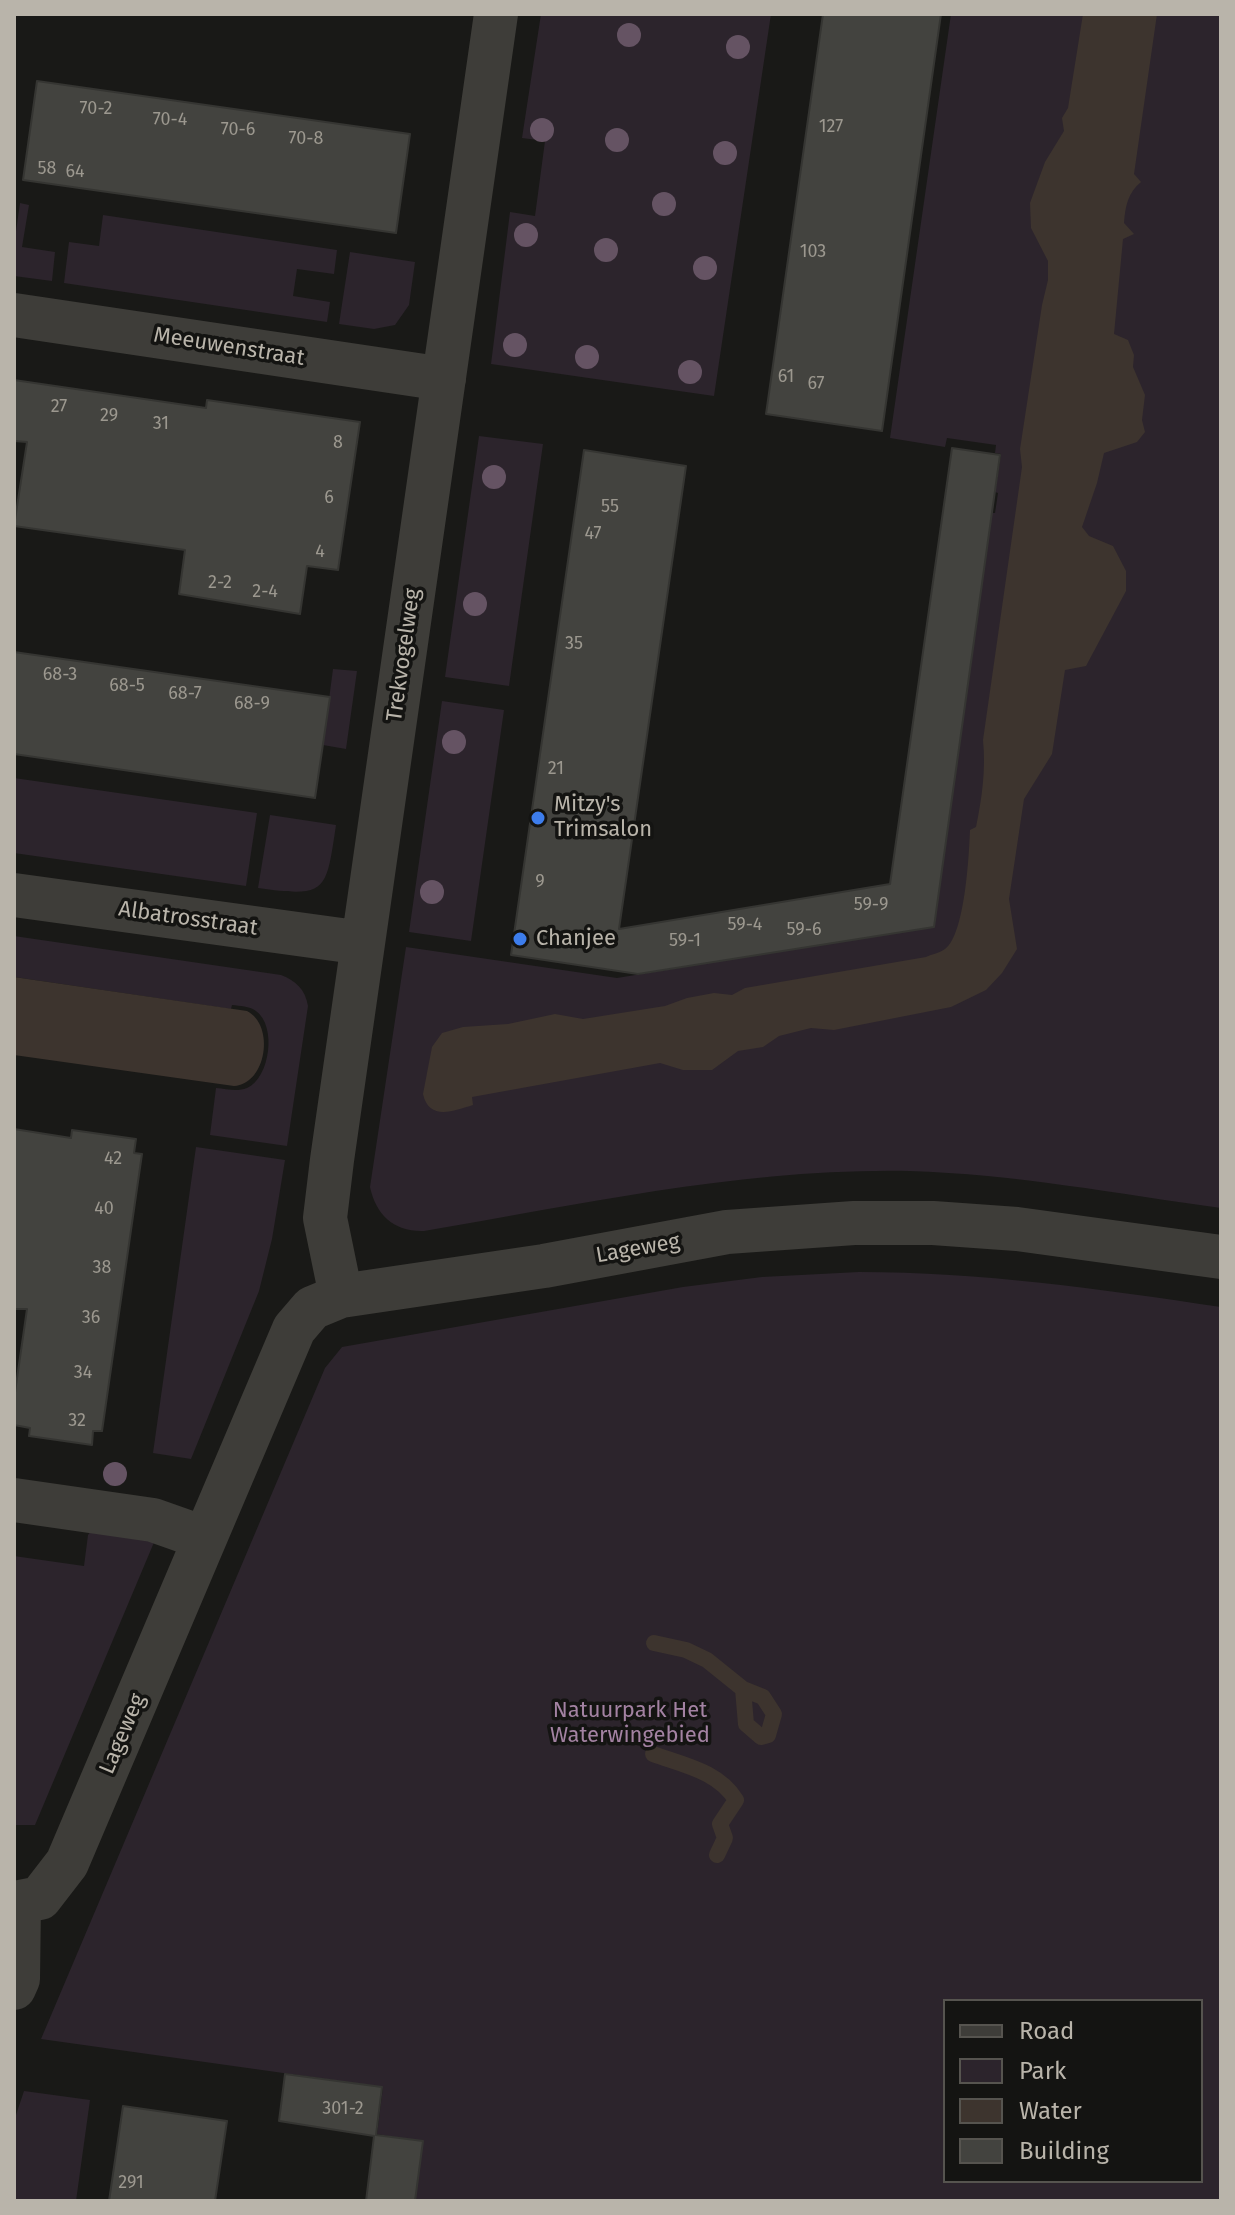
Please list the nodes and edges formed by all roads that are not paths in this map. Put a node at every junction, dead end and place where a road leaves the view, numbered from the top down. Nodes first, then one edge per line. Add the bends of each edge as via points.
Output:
1 (496, 14) edge
2 (14, 315) edge
3 (444, 379) junction
4 (14, 895) edge
5 (363, 943) junction
6 (1221, 1257) edge
7 (341, 1296) junction
8 (14, 1500) edge
9 (204, 1538) junction
10 (17, 1903) edge
11 (14, 1988) edge

1 - 3 street, Trekvogelweg
2 - 3 street, Meeuwenstraat
3 - 5 street, Trekvogelweg
4 - 5 street, Albatrosstraat
5 - 7 street, Trekvogelweg via 325,1218
6 - 7 street, Lageweg via 1017,1229 854,1223 727,1232
7 - 9 street, Lageweg via 312,1308 294,1329
8 - 9 street via 153,1520
9 - 10 street, Lageweg via 67,1863 40,1898
10 - 11 street

